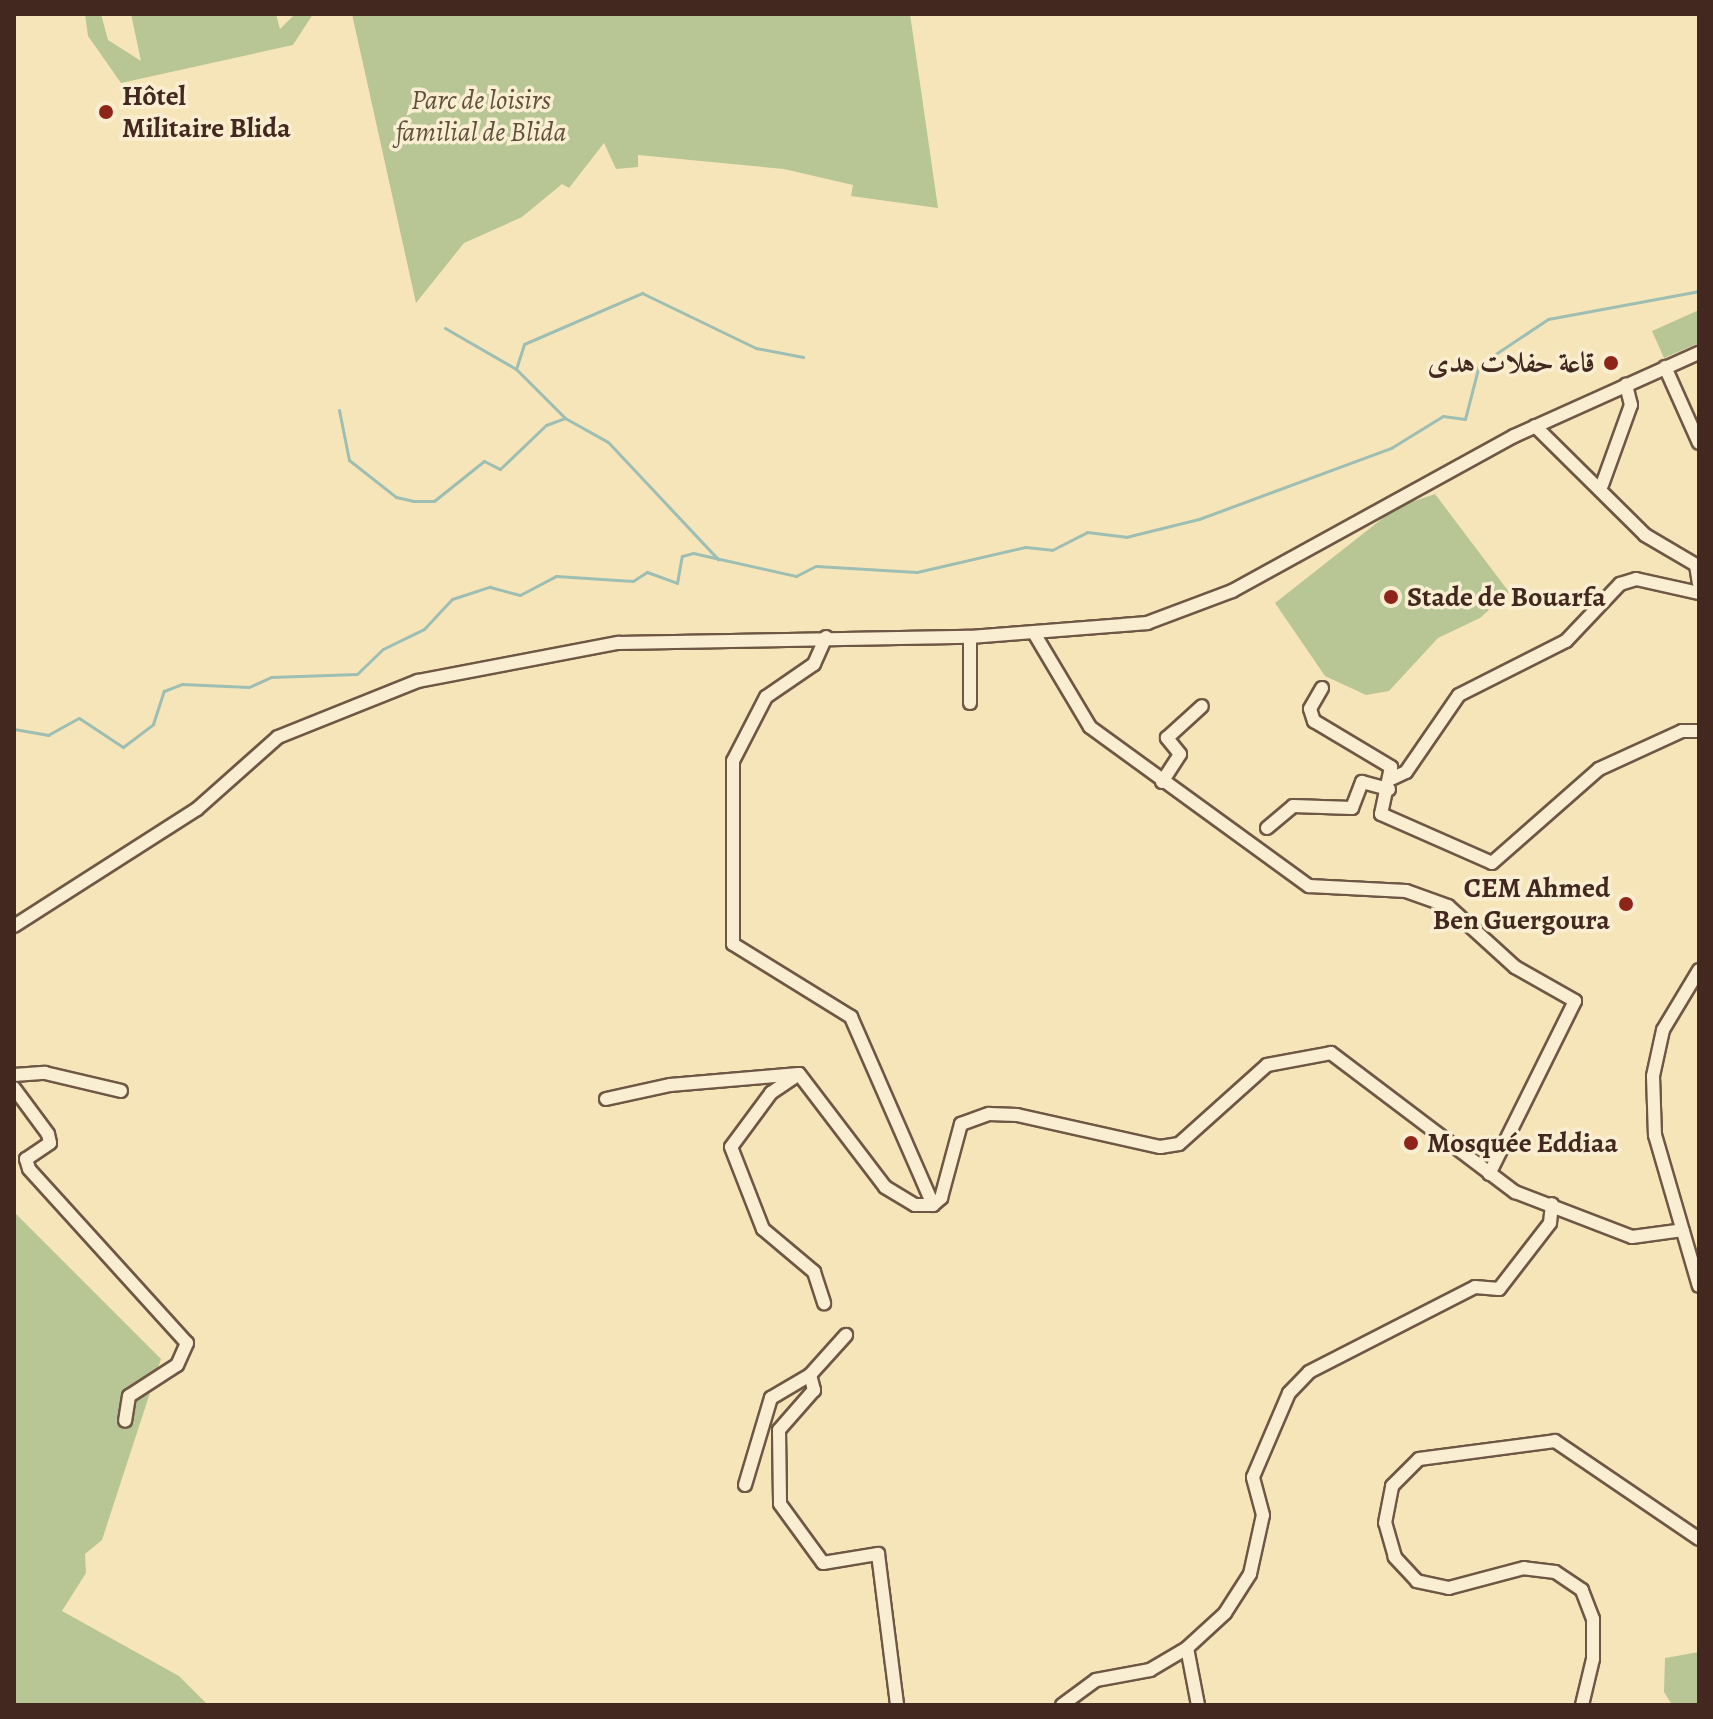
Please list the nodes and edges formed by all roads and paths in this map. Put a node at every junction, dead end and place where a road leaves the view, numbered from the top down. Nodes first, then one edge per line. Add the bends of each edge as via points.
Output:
1 (1699, 353) edge
2 (1665, 367) junction
3 (1626, 385) junction
4 (1535, 426) junction
5 (1699, 443) edge
6 (1602, 485) junction
7 (1699, 583) edge
8 (1699, 593) edge
9 (1034, 633) junction
10 (826, 637) junction
11 (970, 637) junction
12 (1322, 688) dead end
13 (970, 703) dead end
14 (1202, 706) dead end
15 (1699, 731) edge
16 (1162, 782) junction
17 (1391, 784) junction
18 (1267, 828) dead end
19 (14, 926) edge
20 (1698, 975) edge
21 (799, 1074) junction
22 (14, 1075) edge
23 (14, 1088) edge
24 (121, 1091) dead end
25 (606, 1099) dead end
26 (1489, 1174) junction
27 (1552, 1204) junction
28 (933, 1205) junction
29 (1683, 1230) junction
30 (1699, 1286) edge
31 (824, 1303) dead end
32 (846, 1335) dead end
33 (810, 1375) junction
34 (125, 1421) dead end
35 (745, 1485) dead end
36 (1699, 1539) edge
37 (1187, 1648) junction
38 (897, 1705) edge
39 (1062, 1705) edge
40 (1198, 1705) edge
41 (1582, 1705) edge

1 - 2 street
2 - 3 street
2 - 5 street
3 - 4 street
3 - 6 street via 1631,405
4 - 6 street
4 - 9 street via 1192,609 1147,623
6 - 7 street via 1645,535 1696,565
8 - 17 street via 1636,579 1620,584 1566,641 1459,695 1406,772
9 - 11 street
9 - 16 street via 1090,727
10 - 11 street
10 - 19 street via 618,643 545,654 453,670 309,719 197,809
10 - 28 street via 814,664 766,697 733,761 733,944 851,1017
11 - 13 street
12 - 17 street via 1310,709 1314,721 1391,767
14 - 16 street via 1167,738 1180,754
15 - 17 street via 1682,731 1599,769 1492,863 1381,814
16 - 26 street via 1309,886 1406,891 1448,906 1515,967 1575,1001
17 - 18 street via 1362,782 1352,808 1293,806
20 - 29 street via 1663,1030 1653,1076 1655,1135
21 - 25 street via 681,1083
21 - 28 street via 885,1187 915,1205
21 - 31 street via 771,1093 731,1147 763,1229 814,1272
22 - 24 street via 45,1073
23 - 34 street via 50,1143 26,1159 29,1169 187,1343 177,1365 129,1396
26 - 27 street
26 - 28 street via 1352,1064 1314,1053 1267,1065 1179,1144 1160,1147 1017,1115 989,1114 961,1124 941,1198
27 - 29 street via 1632,1237
27 - 37 street via 1550,1223 1499,1289 1475,1287 1309,1372 1289,1393 1253,1477 1263,1515 1250,1574 1225,1613
29 - 30 street
32 - 33 street
33 - 35 street via 771,1398
33 - 38 street via 814,1390 779,1430 780,1504 823,1563 878,1554
36 - 41 street via 1555,1441 1419,1459 1392,1486 1385,1523 1395,1557 1417,1581 1449,1588 1524,1568 1555,1572 1582,1590 1593,1619 1593,1659
37 - 39 street via 1150,1670 1096,1680
37 - 40 street

